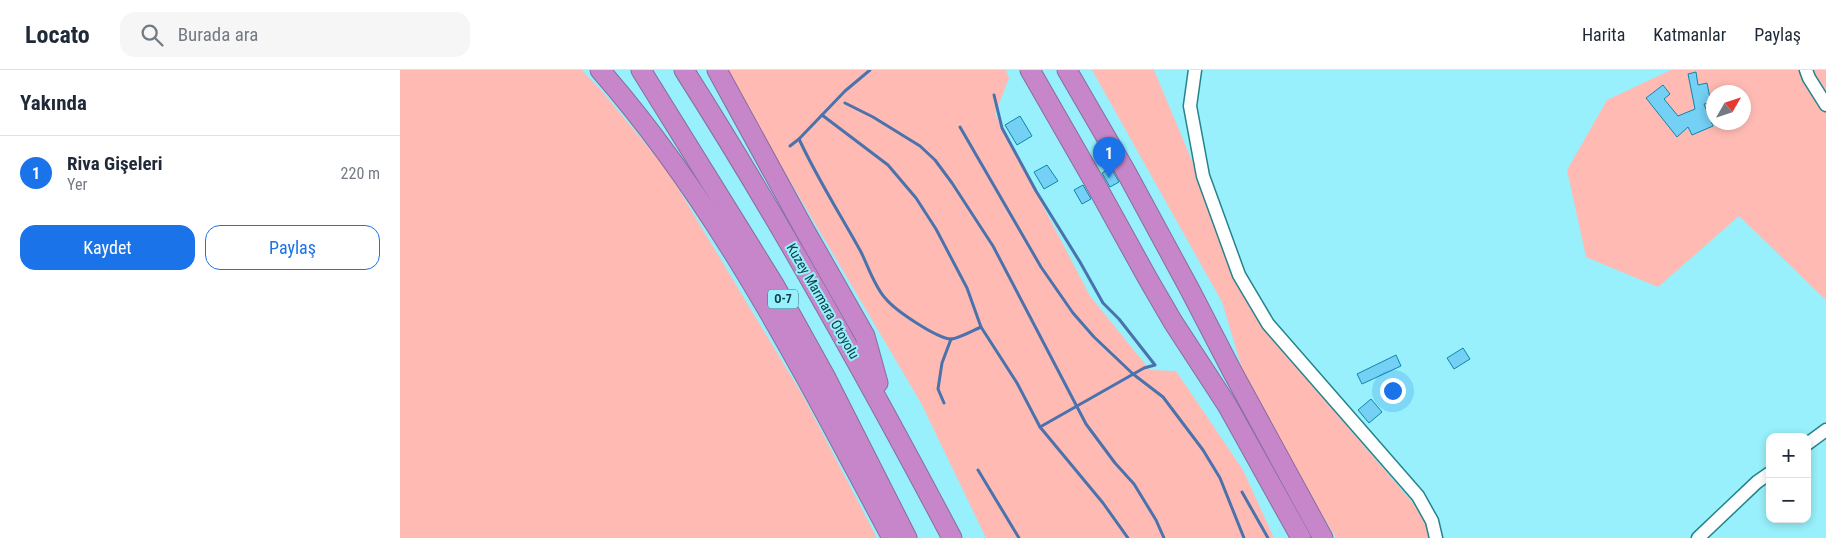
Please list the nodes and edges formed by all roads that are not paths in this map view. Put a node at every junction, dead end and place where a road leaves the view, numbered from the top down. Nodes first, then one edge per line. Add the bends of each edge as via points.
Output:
1 (600, 70) edge
2 (641, 70) edge
3 (684, 70) edge
4 (717, 70) edge
5 (1030, 70) edge
6 (1067, 70) edge
7 (1195, 70) edge
8 (1806, 70) edge
9 (1826, 105) edge
10 (888, 415) junction
11 (1826, 430) edge
12 (1811, 441) edge
13 (1766, 477) edge
14 (892, 538) edge
15 (907, 538) edge
16 (952, 538) edge
17 (1301, 538) edge
18 (1322, 538) edge
19 (1436, 538) edge
20 (1698, 538) edge

1 - 14 highway via 651,132 718,228 809,382
2 - 15 highway, O-7 via 775,286 825,376
3 - 10 highway, Kuzey Marmara Otoyolu / O-7 via 775,217
4 - 10 highway via 865,336
5 - 17 highway via 1152,286 1231,413
6 - 18 highway via 1173,258
7 - 19 street via 1190,106 1202,176 1240,275 1268,324 1418,496 1432,521
8 - 9 street
10 - 16 highway, Kuzey Marmara Otoyolu / O-7
11 - 12 street
13 - 20 street

